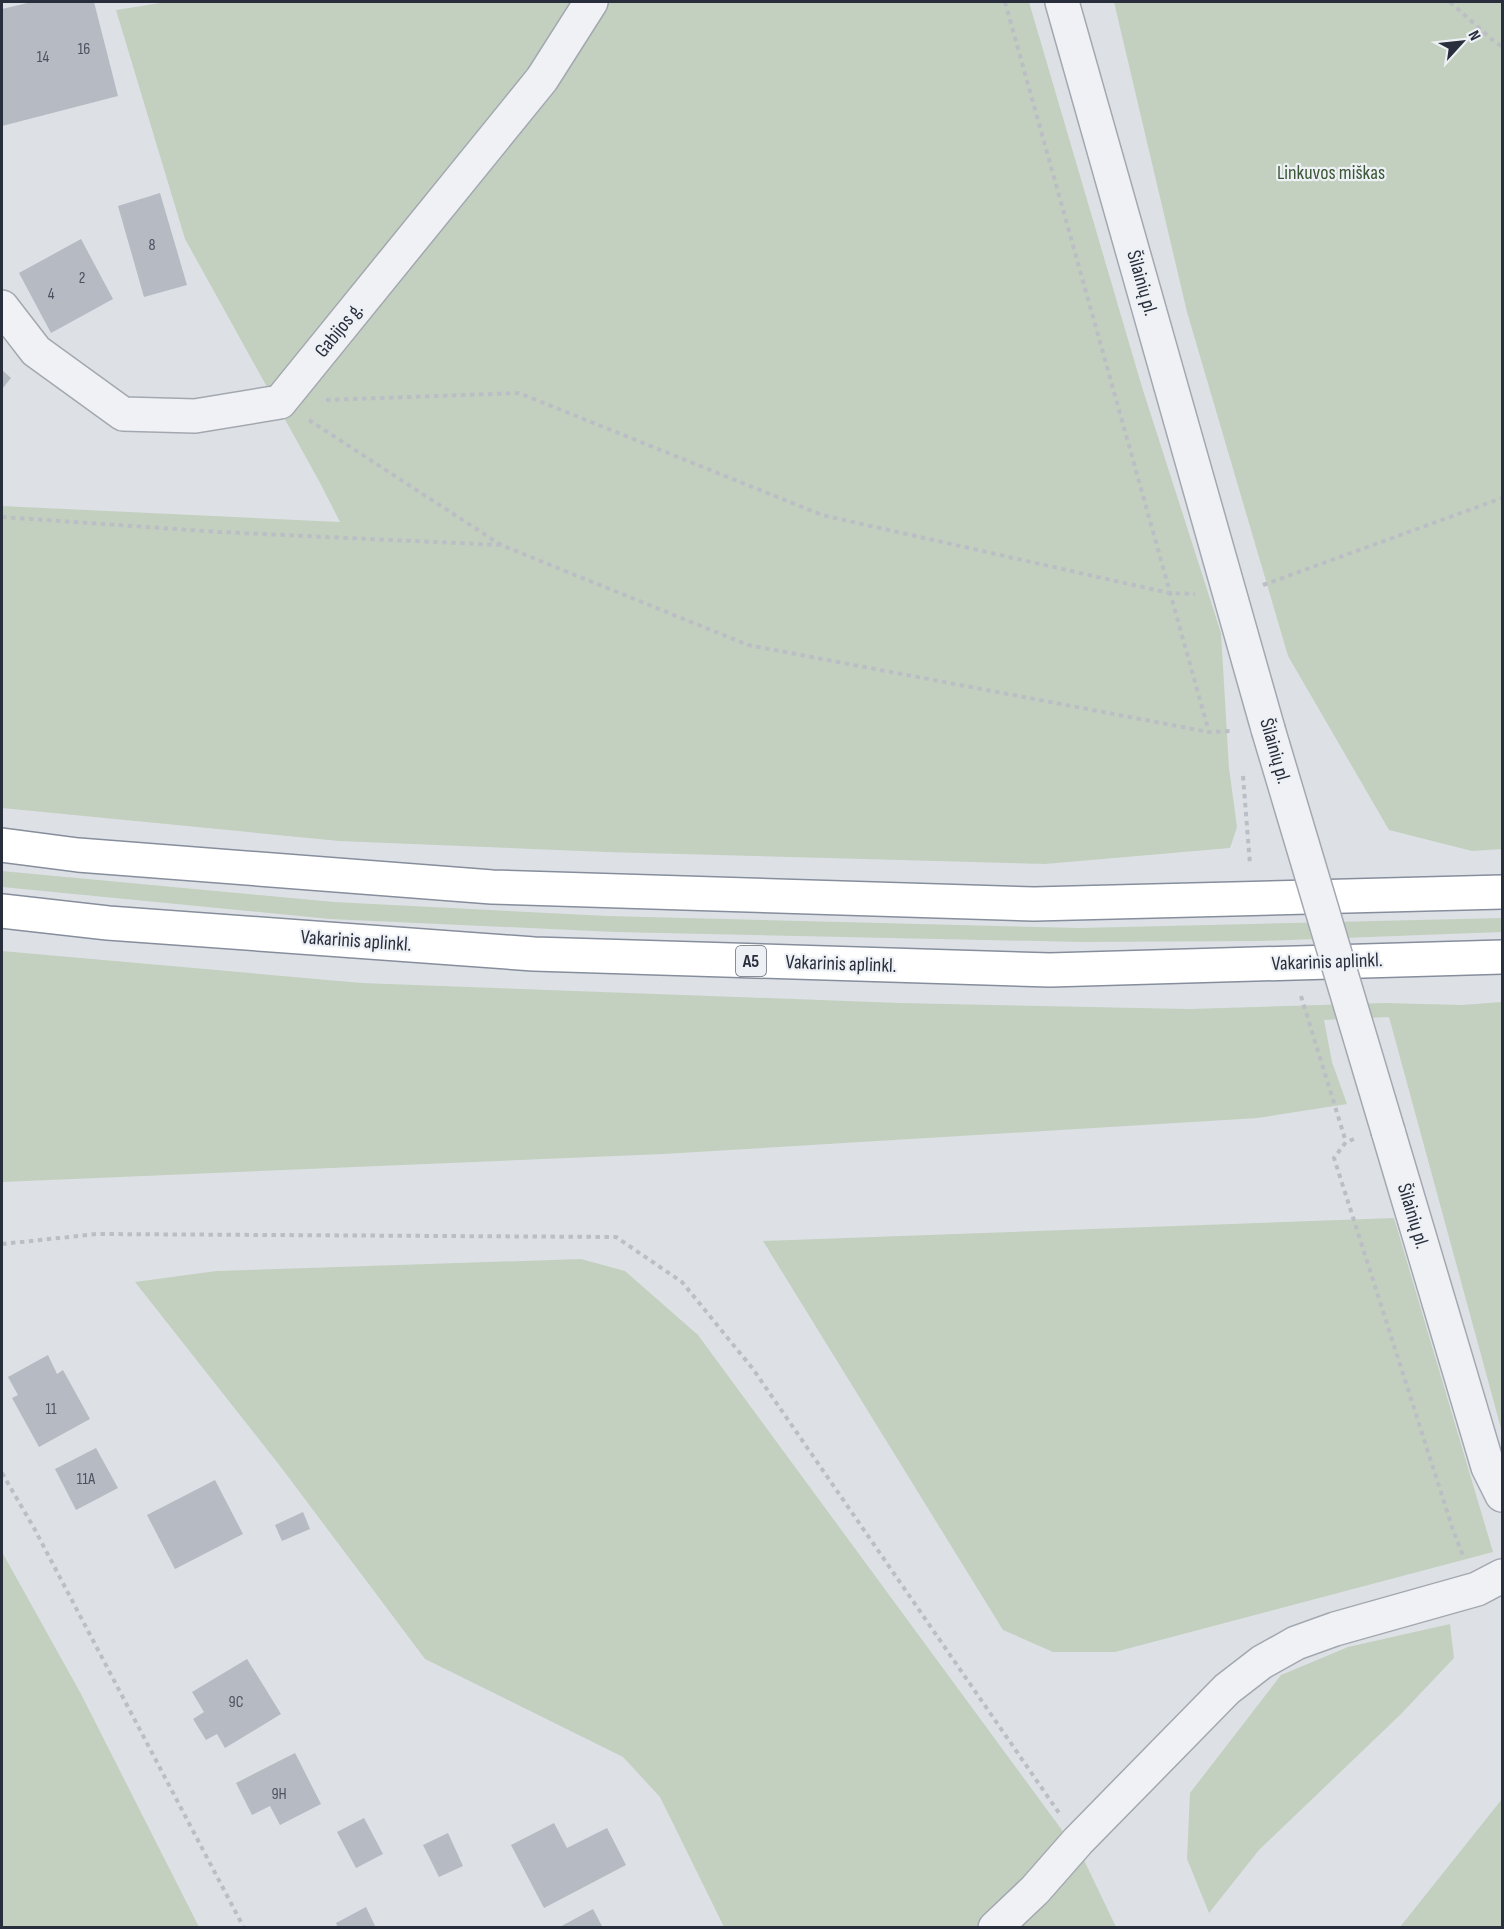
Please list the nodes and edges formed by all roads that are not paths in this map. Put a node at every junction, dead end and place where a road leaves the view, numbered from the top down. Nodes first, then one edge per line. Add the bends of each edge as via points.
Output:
1 (591, 2) edge
2 (1062, 2) edge
3 (2, 307) edge
4 (2, 845) edge
5 (1503, 892) edge
6 (2, 911) edge
7 (1503, 957) edge
8 (1503, 1495) edge
9 (1490, 1582) edge
10 (995, 1928) edge

1 - 3 street, Gabijos g. via 542,79 280,402 195,416 123,414 36,351
2 - 8 street, Šilainių pl., bridge via 1268,729 1488,1467
4 - 5 highway via 78,855 492,887 1034,904
6 - 7 highway, Vakarinis aplinkl. / A5 via 108,923 534,954 1050,970
9 - 10 street via 1335,1629 1296,1643 1262,1662 1227,1689

